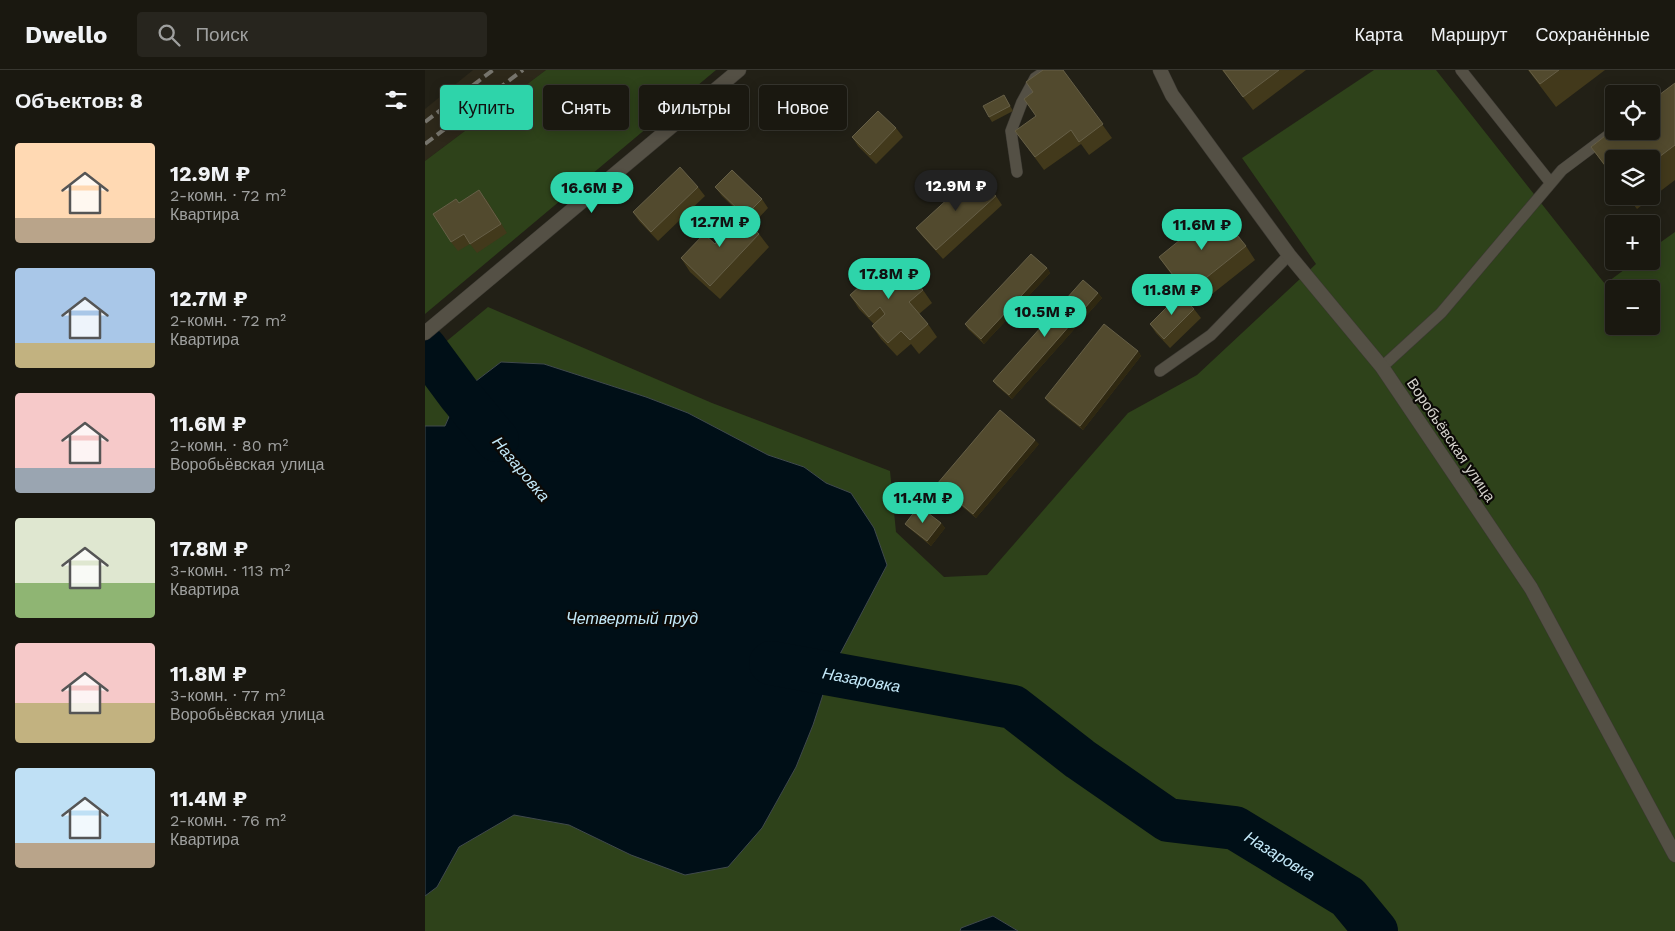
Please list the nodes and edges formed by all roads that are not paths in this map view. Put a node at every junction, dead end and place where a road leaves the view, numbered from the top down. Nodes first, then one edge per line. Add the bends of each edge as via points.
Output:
1 (739, 70) edge
2 (1047, 70) edge
3 (1159, 70) edge
4 (1461, 70) edge
5 (1605, 138) edge
6 (1017, 172) dead end
7 (1550, 182) junction
8 (1289, 255) junction
9 (425, 333) edge
10 (1382, 367) junction
11 (1160, 371) dead end
12 (1675, 855) edge

1 - 9 street
2 - 6 lane via 1035,78 1011,131
3 - 8 street, Воробьёвская улица via 1172,95
4 - 7 lane
5 - 7 lane
7 - 10 lane via 1441,313
8 - 10 street, Воробьёвская улица
8 - 11 lane via 1211,335
10 - 12 street, Воробьёвская улица via 1531,588

